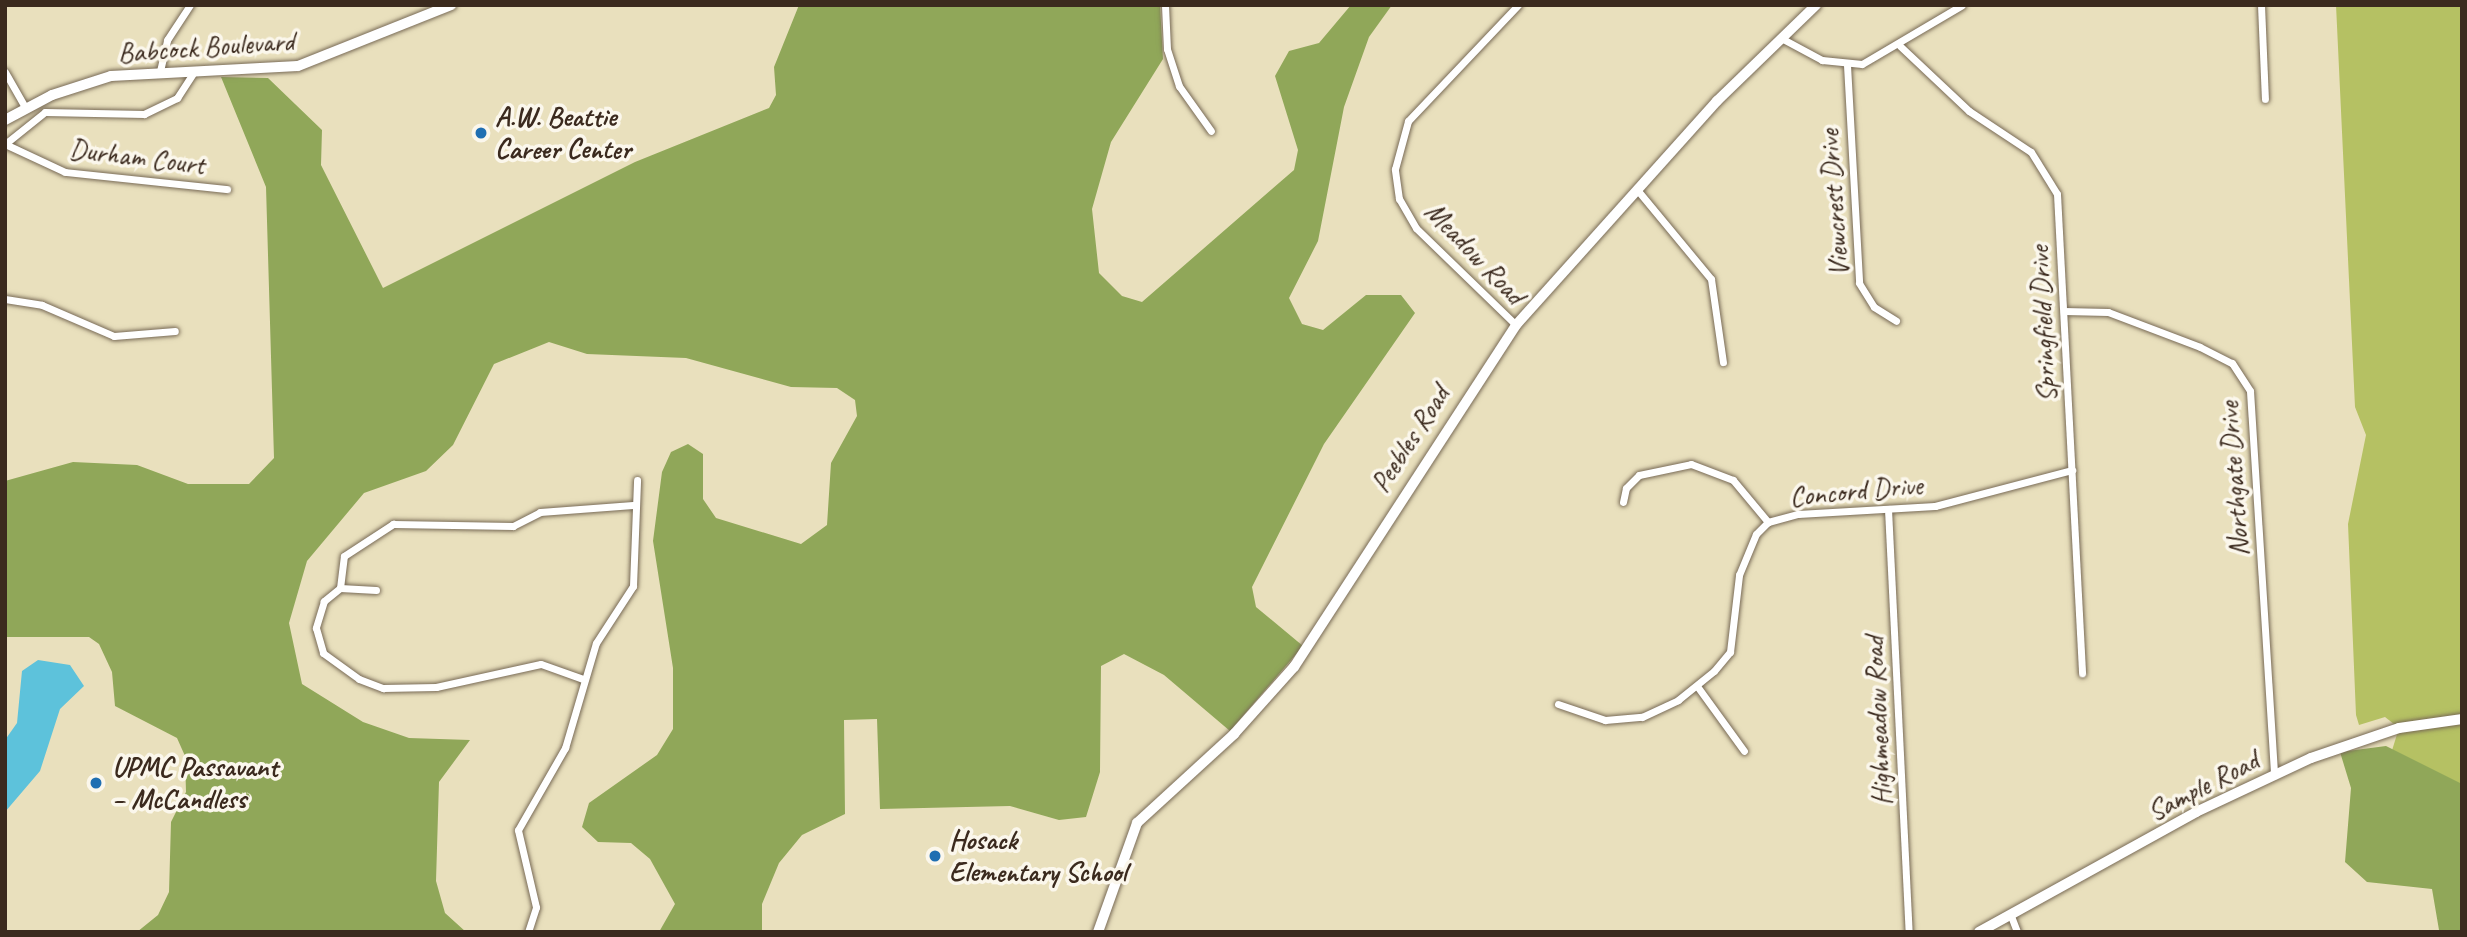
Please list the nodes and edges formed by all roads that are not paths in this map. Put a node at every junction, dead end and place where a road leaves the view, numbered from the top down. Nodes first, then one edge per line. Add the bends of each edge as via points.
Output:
1 (190, 5) edge
2 (451, 5) edge
3 (1165, 5) edge
4 (1518, 5) edge
5 (1816, 5) edge
6 (1962, 5) edge
7 (2261, 5) edge
8 (1782, 38) junction
9 (1900, 46) junction
10 (1847, 65) junction
11 (195, 70) junction
12 (160, 71) junction
13 (5, 72) edge
14 (2264, 99) dead end
15 (25, 107) junction
16 (5, 120) edge
17 (1211, 131) dead end
18 (5, 144) edge
19 (227, 189) dead end
20 (1639, 192) junction
21 (5, 299) edge
22 (2064, 311) junction
23 (1896, 321) dead end
24 (1516, 325) junction
25 (175, 331) dead end
26 (1723, 362) dead end
27 (2072, 470) junction
28 (637, 480) dead end
29 (1623, 502) dead end
30 (633, 505) junction
31 (1888, 509) junction
32 (1769, 522) junction
33 (340, 588) junction
34 (376, 590) dead end
35 (2082, 673) dead end
36 (583, 679) junction
37 (1697, 685) junction
38 (1558, 704) dead end
39 (2462, 719) edge
40 (1744, 751) dead end
41 (2273, 775) junction
42 (2011, 916) junction
43 (528, 932) edge
44 (1098, 932) edge
45 (1909, 932) edge
46 (1979, 932) edge
47 (2018, 932) edge

1 - 12 street via 167,40
2 - 11 street, Babcock Boulevard via 304,64
3 - 17 street via 1167,49 1179,86
4 - 24 street, Meadow Road via 1408,121 1395,169 1399,199 1416,229
5 - 8 street, Peebles Road
6 - 9 street
7 - 14 street
8 - 10 street via 1813,57
8 - 20 street, Peebles Road
9 - 10 street via 1875,60
9 - 22 street, Springfield Drive via 2049,174 2059,206
10 - 23 street, Viewcrest Drive via 1859,283 1874,307
11 - 12 street, Babcock Boulevard
11 - 18 street, Durham Court via 177,98 144,114 46,112
12 - 15 street, Babcock Boulevard via 97,79
13 - 15 street
15 - 16 street, Babcock Boulevard
18 - 19 street, Durham Court via 65,172
20 - 24 street, Peebles Road
20 - 26 street via 1711,279
21 - 25 street via 42,306 114,336
22 - 27 street, Springfield Drive
22 - 41 street, Northgate Drive via 2126,318 2223,357 2245,381 2253,405
24 - 44 street, Peebles Road via 1294,667 1234,734 1137,823
27 - 31 street, Concord Drive via 1950,503
27 - 35 street, Springfield Drive
28 - 30 street
29 - 32 street via 1626,488 1639,475 1691,464 1733,480
30 - 33 street via 540,512 513,526 393,524 344,556
30 - 36 street via 636,578 596,643
31 - 32 street, Concord Drive
31 - 45 street, Highmeadow Road
32 - 37 street, Concord Drive via 1750,545 1733,591 1730,652
33 - 34 street
33 - 36 street via 324,601 316,628 323,653 383,688 436,687 541,664
36 - 43 street via 565,748 518,830 536,906
37 - 38 street, Concord Drive via 1656,712 1629,719 1594,718
37 - 40 street
39 - 41 street, Sample Road via 2365,738
41 - 42 street, Sample Road
42 - 46 street, Sample Road
42 - 47 street

